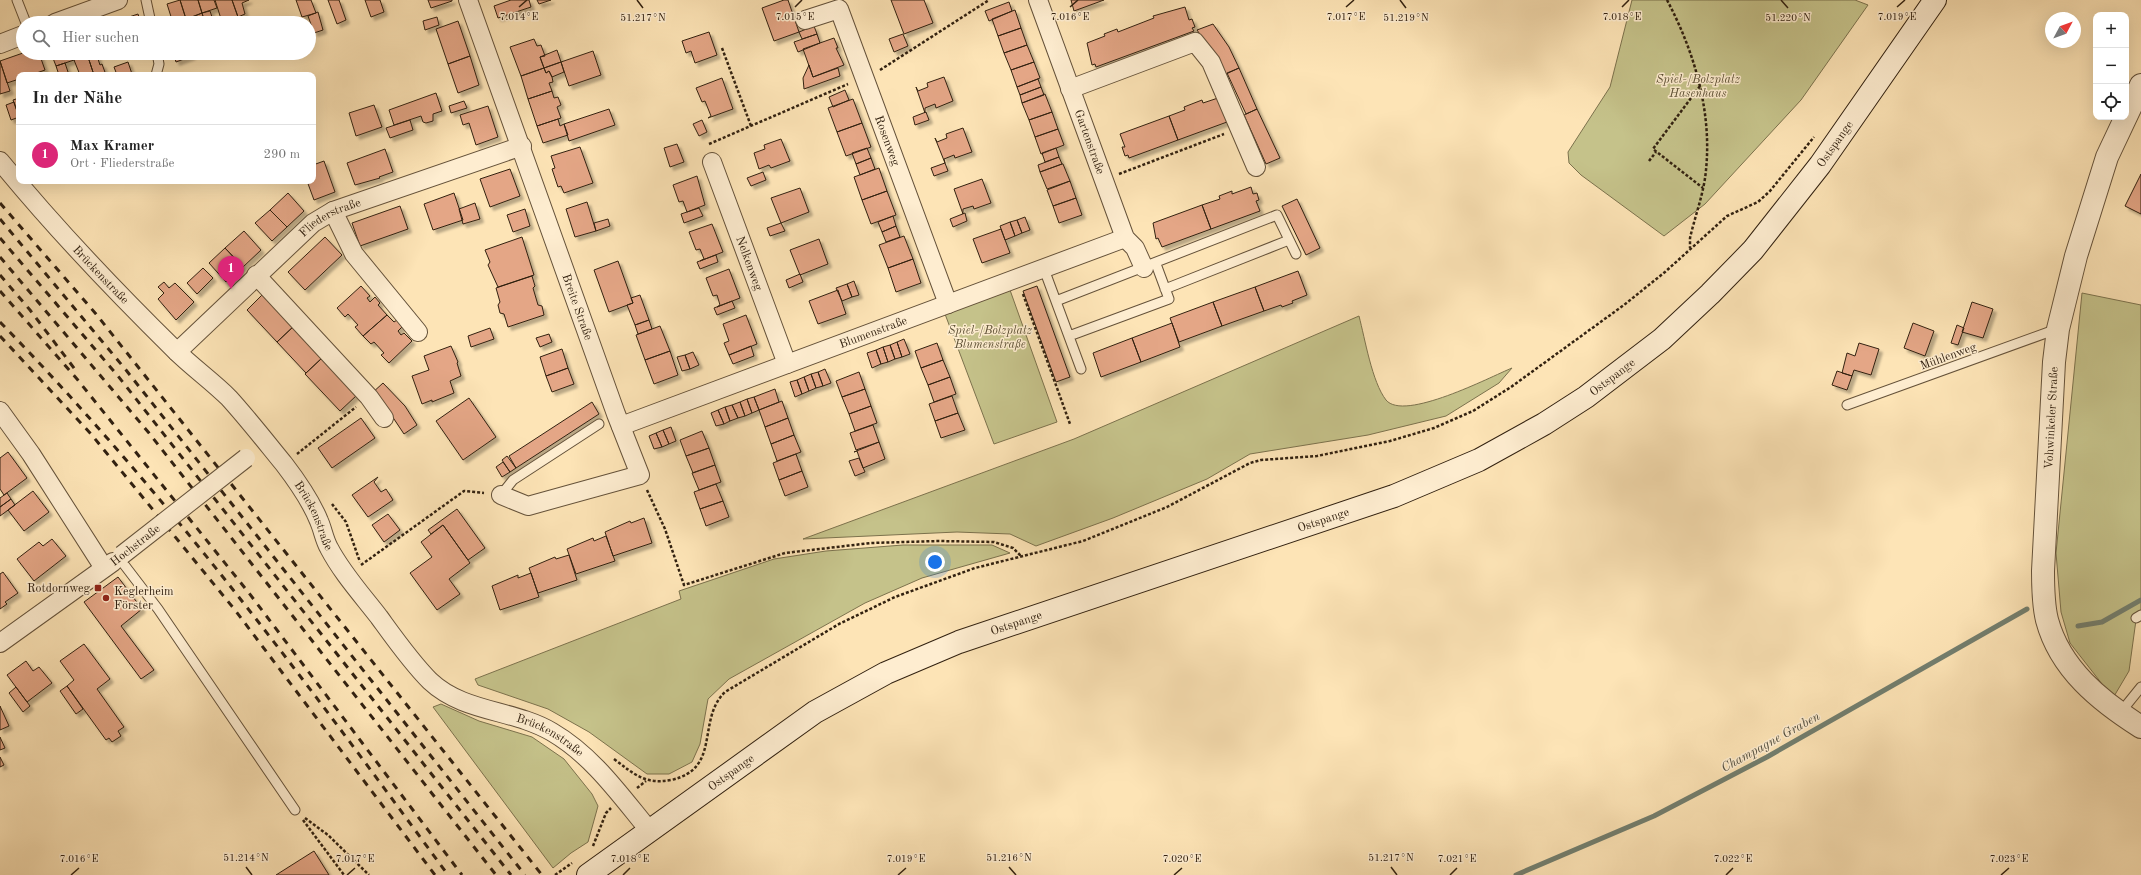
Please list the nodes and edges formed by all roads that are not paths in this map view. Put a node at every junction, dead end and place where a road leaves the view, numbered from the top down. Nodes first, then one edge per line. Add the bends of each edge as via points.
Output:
1 (17, 0) edge
2 (118, 0) edge
3 (146, 0) edge
4 (468, 0) edge
5 (1038, 0) edge
6 (1935, 0) edge
7 (23, 16) edge
8 (75, 16) edge
9 (149, 16) edge
10 (805, 20) dead end
11 (16, 38) edge
12 (0, 44) edge
13 (158, 60) edge
14 (157, 72) edge
15 (2141, 85) edge
16 (1070, 89) junction
17 (522, 146) junction
18 (0, 161) edge
19 (712, 162) road end
20 (1256, 167) dead end
21 (16, 179) edge
22 (21, 184) edge
23 (333, 211) junction
24 (1125, 238) junction
25 (1289, 240) junction
26 (1296, 254) dead end
27 (1150, 266) junction
28 (1044, 269) junction
29 (256, 275) junction
30 (1165, 289) junction
31 (1056, 302) junction
32 (948, 304) junction
33 (2058, 329) junction
34 (418, 332) dead end
35 (1069, 336) junction
36 (177, 352) junction
37 (787, 364) junction
38 (1081, 369) dead end
39 (1847, 406) dead end
40 (0, 411) edge
41 (384, 418) dead end
42 (599, 424) dead end
43 (621, 426) junction
44 (266, 442) junction
45 (501, 495) joint
46 (120, 556) junction
47 (104, 568) junction
48 (0, 643) edge
49 (2141, 686) edge
50 (2120, 713) junction
51 (2141, 727) edge
52 (295, 810) road end
53 (649, 830) junction
54 (577, 867) edge

1 - 7 lane
2 - 8 street
3 - 9 lane
4 - 17 street, Breite Straße
5 - 16 street, Gartenstraße
6 - 53 main road, Ostspange via 1820,165 1753,250 1662,339 1620,372 1544,424 1479,460 1394,496 959,642 892,670 815,712
10 - 32 street, Rosenweg via 839,9
11 - 12 street
13 - 14 lane
15 - 33 main road, Vohwinkeler Straße via 2107,157 2076,256
16 - 20 street via 1195,42 1211,62
16 - 24 street, Gartenstraße
17 - 23 street, Fliederstraße
17 - 43 street, Breite Straße
18 - 21 street, Brückenstraße
19 - 37 street, Nelkenweg
22 - 36 street, Brückenstraße via 108,281
23 - 29 street, Fliederstraße via 313,223
23 - 34 street via 354,254
24 - 27 street, Gartenstraße
24 - 28 street, Blumenstraße
25 - 26 lane
25 - 27 lane via 1278,215
25 - 30 lane
27 - 30 lane, Gartenstraße
27 - 31 lane
28 - 31 lane
28 - 32 street, Blumenstraße
29 - 36 street, Fliederstraße
29 - 41 street via 369,397
30 - 35 lane, Gartenstraße via 1169,299
31 - 35 lane
32 - 37 street, Blumenstraße
33 - 39 lane, Mühlenweg
33 - 50 main road, Vohwinkeler Straße via 2043,571 2046,614 2056,644 2081,680 2098,698
35 - 38 lane
36 - 44 street, Brückenstraße via 227,396
37 - 43 street, Blumenstraße
40 - 47 street via 32,454
42 - 45 lane via 513,480
43 - 45 street, Breite Straße via 640,475 528,506
44 - 46 street, Hochstraße, bridge
44 - 53 street, Brückenstraße via 307,498 339,566 430,681 464,703 528,721 551,732 576,749 600,771
46 - 47 street, Hochstraße
46 - 52 lane
47 - 48 street, Hochstraße
49 - 50 lane
50 - 51 main road, Vohwinkeler Straße
53 - 54 main road, Ostspange

